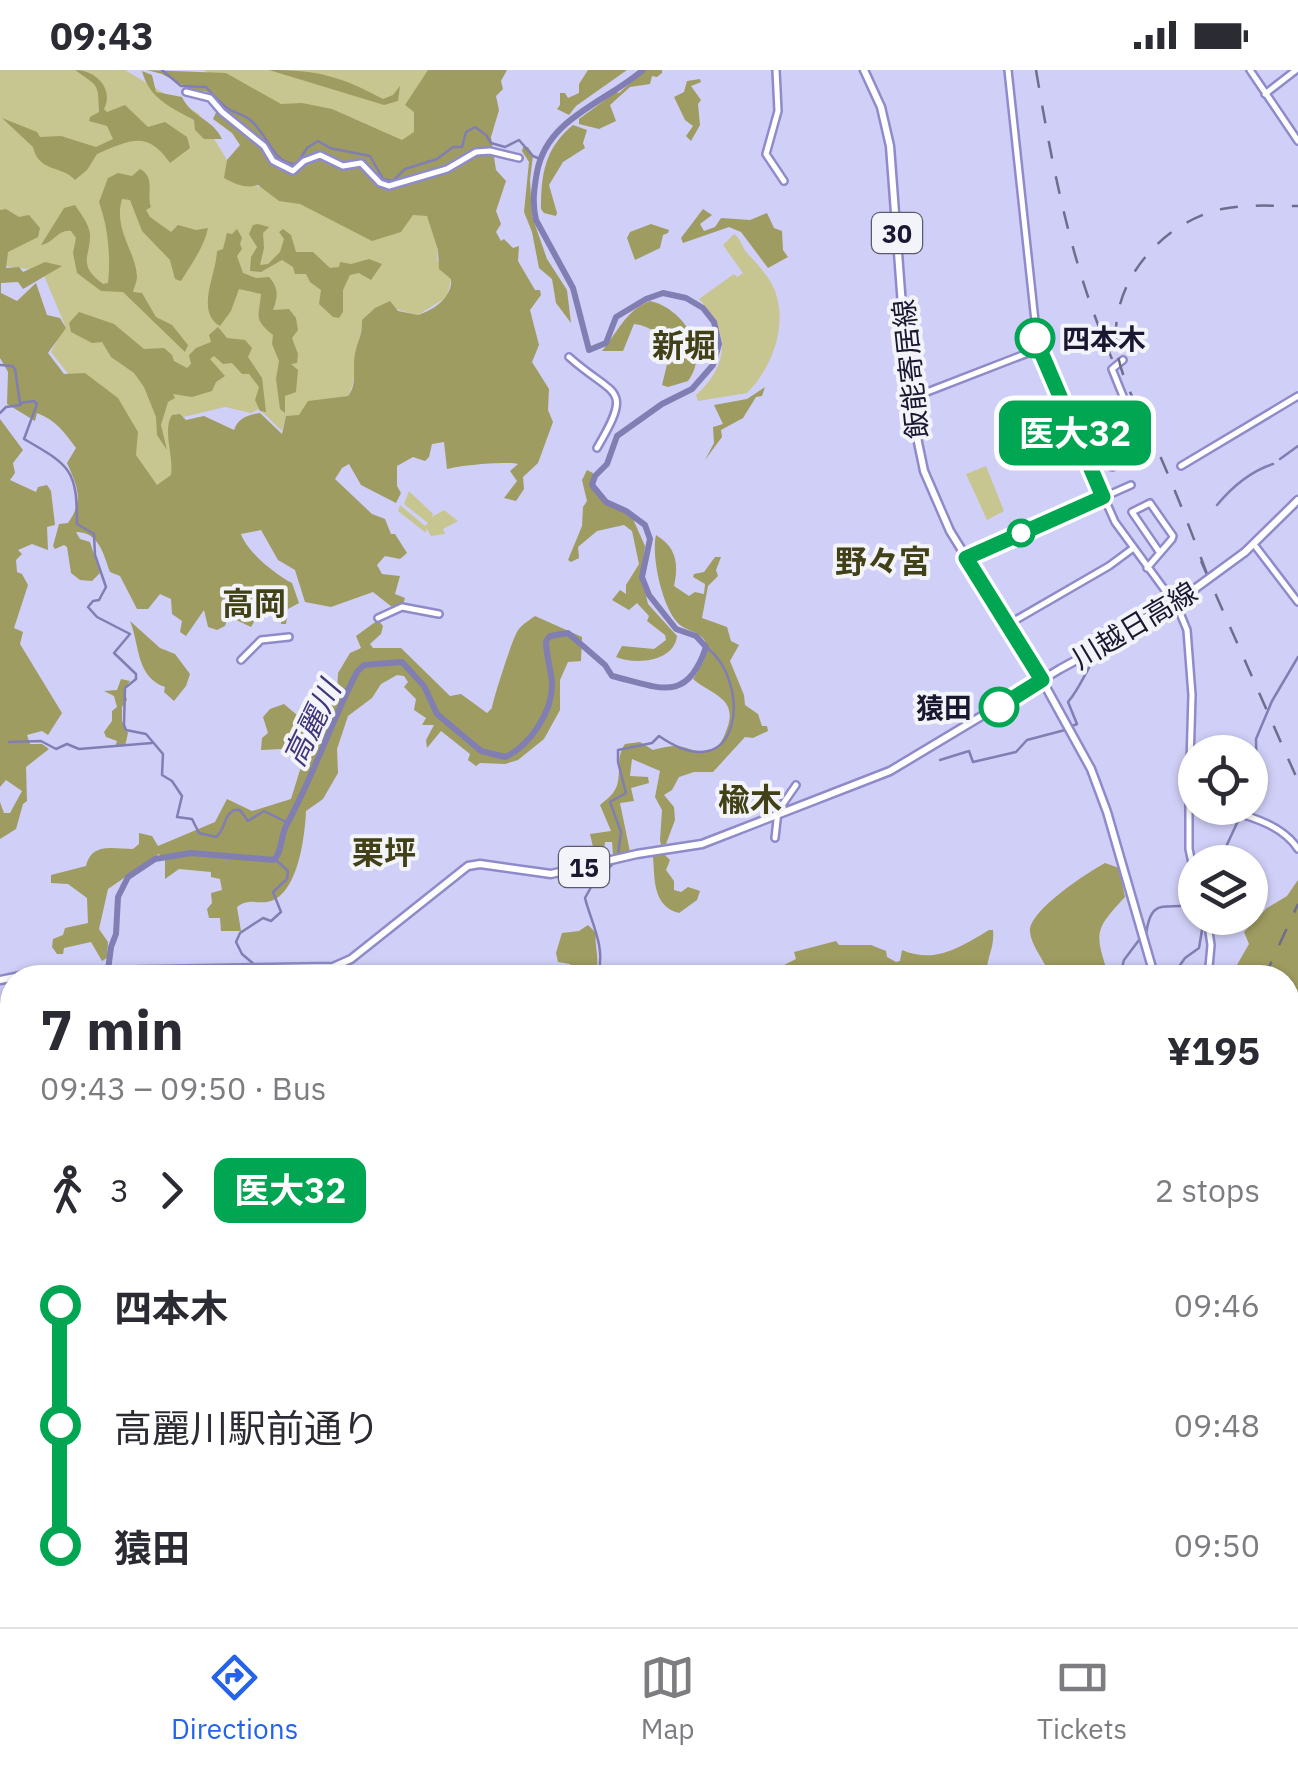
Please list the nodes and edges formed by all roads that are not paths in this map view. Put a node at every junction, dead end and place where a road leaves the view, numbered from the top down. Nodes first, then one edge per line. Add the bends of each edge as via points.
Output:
1 (776, 70) edge
2 (864, 70) edge
3 (1008, 70) edge
4 (1250, 70) edge
5 (1296, 70) edge
6 (186, 92) dead end
7 (1265, 94) junction
8 (1298, 141) edge
9 (519, 158) dead end
10 (784, 180) dead end
11 (1038, 350) junction
12 (568, 357) dead end
13 (1123, 360) dead end
14 (1298, 396) edge
15 (1122, 398) junction
16 (910, 400) junction
17 (1092, 418) junction
18 (1074, 430) junction
19 (597, 448) dead end
20 (1182, 466) dead end
21 (1131, 486) dead end
22 (1103, 497) junction
23 (1298, 500) edge
24 (1256, 547) dead end
25 (1132, 549) junction
26 (1160, 553) junction
27 (966, 558) junction
28 (1147, 568) junction
29 (1173, 601) junction
30 (1298, 602) edge
31 (1178, 608) junction
32 (438, 614) dead end
33 (378, 618) dead end
34 (1007, 625) junction
35 (1132, 626) junction
36 (290, 637) dead end
37 (1129, 638) junction
38 (1111, 642) junction
39 (1100, 648) junction
40 (1087, 654) junction
41 (240, 660) dead end
42 (1042, 680) junction
43 (1192, 735) edge
44 (796, 786) dead end
45 (778, 815) junction
46 (1267, 825) edge
47 (774, 838) dead end
48 (1298, 849) edge
49 (1209, 935) edge
50 (337, 965) edge
51 (1151, 965) edge
52 (1209, 965) edge

1 - 10 street via 778,112 766,154
2 - 16 main road, 飯能寄居線 / 30 via 890,146
3 - 11 street
4 - 7 street
5 - 7 street
6 - 9 street via 210,98 274,161 293,171 320,156 343,166 361,163 389,186 447,170 476,152
7 - 8 street
11 - 16 street
11 - 18 street
12 - 19 street via 618,402
13 - 15 street via 1112,368
14 - 20 street
15 - 17 street
15 - 17 street via 1141,454 1112,467
16 - 27 main road, 飯能寄居線 / 30 via 931,489
17 - 18 street
18 - 22 street
21 - 22 street
22 - 25 street
22 - 27 street
23 - 38 main road, 川越日高線 / 15, bridge via 1245,552
24 - 30 street
25 - 28 street
25 - 34 street
26 - 26 street via 1132,512 1150,503 1173,536
26 - 28 street
27 - 34 main road, 飯能寄居線 / 30
28 - 29 street
29 - 31 street
29 - 35 street
31 - 37 street
31 - 43 street via 1187,617
32 - 33 street via 402,606
34 - 42 main road, 飯能寄居線 / 30
35 - 39 street via 1097,638
35 - 40 street via 1096,635
36 - 41 street via 260,640
37 - 38 street via 1114,650
37 - 39 street via 1116,653
38 - 39 main road, 川越日高線 / 15
39 - 40 main road, 川越日高線 / 15
40 - 42 main road, 川越日高線 / 15
42 - 45 main road, 川越日高線 / 15 via 890,771
42 - 51 main road, 飯能寄居線 / 30 via 1098,786
44 - 45 street
45 - 47 street
45 - 50 main road, 川越日高線 / 15 via 695,846 562,873 472,865
46 - 48 street
49 - 52 street

